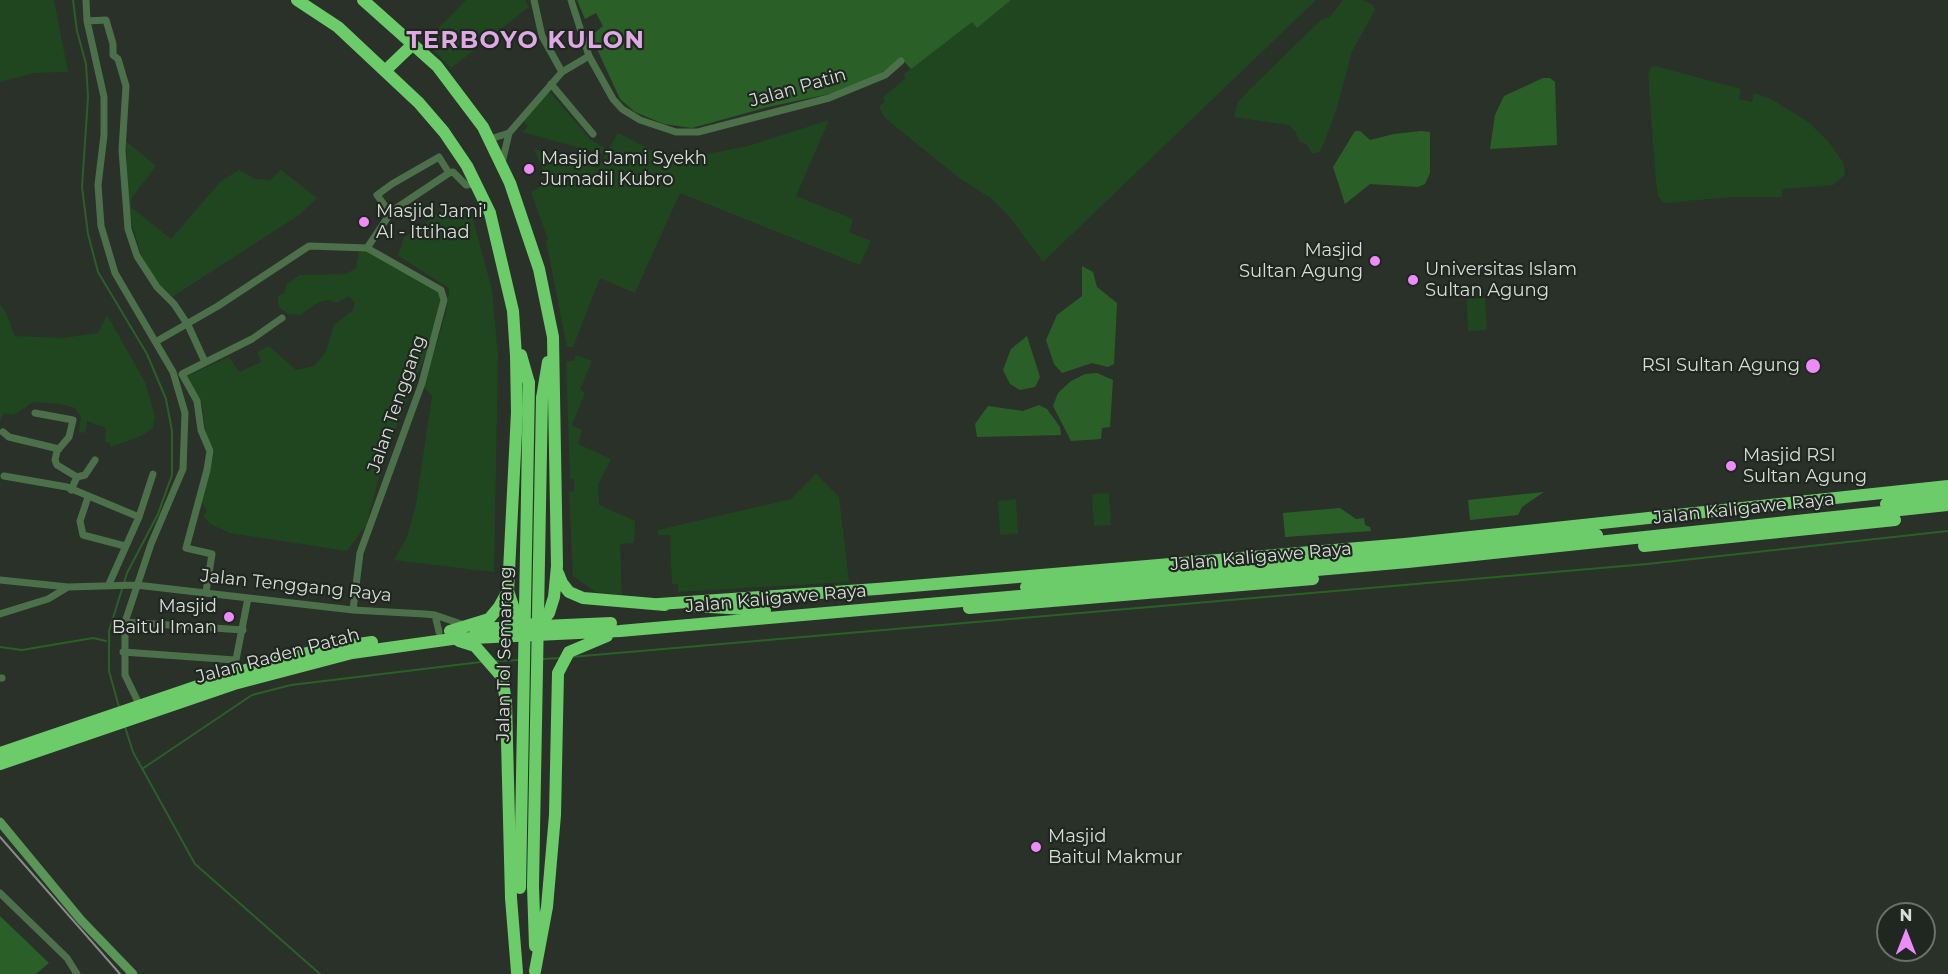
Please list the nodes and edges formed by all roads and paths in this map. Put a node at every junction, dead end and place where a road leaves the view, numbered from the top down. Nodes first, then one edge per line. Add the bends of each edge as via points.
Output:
1 (86, 0) edge
2 (297, 0) edge
3 (363, 0) edge
4 (534, 0) edge
5 (571, 0) edge
6 (87, 21) junction
7 (413, 44) junction
8 (589, 56) junction
9 (901, 61) dead end
10 (386, 70) junction
11 (562, 72) junction
12 (551, 84) junction
13 (509, 133) junction
14 (593, 134) dead end
15 (490, 139) junction
16 (502, 165) junction
17 (449, 173) junction
18 (477, 184) junction
19 (390, 213) junction
20 (367, 248) junction
21 (282, 318) dead end
22 (186, 323) junction
23 (515, 336) junction
24 (553, 337) junction
25 (157, 341) junction
26 (205, 363) junction
27 (35, 413) dead end
28 (3, 432) dead end
29 (59, 449) junction
30 (95, 460) dead end
31 (153, 474) dead end
32 (4, 476) dead end
33 (77, 477) junction
34 (1948, 486) edge
35 (71, 490) junction
36 (88, 497) junction
37 (1948, 497) edge
38 (1948, 506) edge
39 (1948, 513) edge
40 (140, 517) junction
41 (1655, 528) junction
42 (125, 546) junction
43 (1411, 553) junction
44 (557, 566) junction
45 (0, 580) edge
46 (111, 584) junction
47 (137, 586) junction
48 (68, 587) junction
49 (206, 591) junction
50 (508, 591) junction
51 (248, 598) junction
52 (659, 604) junction
53 (352, 610) junction
54 (765, 610) junction
55 (0, 614) edge
56 (435, 615) junction
57 (125, 622) junction
58 (469, 626) junction
59 (528, 627) junction
60 (639, 629) junction
61 (243, 630) junction
62 (620, 631) junction
63 (575, 633) junction
64 (447, 634) junction
65 (495, 637) junction
66 (123, 652) junction
67 (235, 660) junction
68 (234, 679) junction
69 (141, 709) junction
70 (69, 735) junction
71 (0, 753) edge
72 (0, 764) edge
73 (0, 822) edge
74 (527, 887) junction
75 (0, 893) edge
76 (535, 972) edge
77 (74, 973) edge
78 (517, 973) edge
79 (133, 974) edge

1 - 6 street
2 - 10 highway via 338,27
3 - 7 highway
4 - 11 street via 542,36
5 - 8 street, Jalan Patin
6 - 22 street via 106,20 113,55 118,59 126,86 122,150 128,229 147,273
6 - 25 street via 104,97 98,185 101,226 117,277
7 - 10 highway
7 - 15 highway via 452,83
8 - 9 street, Jalan Patin via 622,109 640,120 676,132 698,132 829,98 885,75
8 - 11 street
10 - 18 highway via 444,132
11 - 12 street
12 - 13 street
12 - 14 street
13 - 15 street
13 - 16 street
15 - 16 highway
16 - 24 highway via 533,248
17 - 18 street via 453,172 466,185
17 - 19 street
17 - 19 street via 439,157 392,184 377,195
18 - 23 highway via 490,213
19 - 20 street
20 - 22 street via 309,246
20 - 53 street, Jalan Tenggang via 441,290 444,300 422,383 360,553
21 - 26 street
22 - 25 street
22 - 26 street
23 - 50 highway via 517,412
23 - 74 highway, Jalan Tol Semarang, bridge via 529,383
24 - 44 highway
24 - 74 highway, Jalan Tol Semarang, bridge via 542,398
25 - 47 street via 174,375 184,409 185,459
26 - 49 street via 182,374 197,401 201,430 210,451 186,548 212,554
27 - 29 street via 73,420 69,437
28 - 29 street via 9,437
29 - 33 street via 55,463
30 - 33 street via 85,475
31 - 40 street
32 - 35 street
33 - 35 street
34 - 41 highway
35 - 36 street
36 - 40 street
36 - 42 street via 80,521 83,535
37 - 41 highway, Jalan Kaligawe Raya
38 - 41 highway, Jalan Kaligawe Raya
39 - 60 highway via 1227,587 675,631
40 - 42 street
41 - 43 highway, Jalan Kaligawe Raya
41 - 43 highway
42 - 46 street
43 - 52 highway
43 - 54 highway, Jalan Kaligawe Raya
43 - 60 highway, Jalan Kaligawe Raya
44 - 52 highway via 562,584 574,595 592,600
44 - 59 highway via 549,613
45 - 48 street
46 - 47 street, Jalan Tenggang Raya
46 - 48 street
47 - 49 street, Jalan Tenggang Raya
47 - 57 street
48 - 55 street
49 - 51 street, Jalan Tenggang Raya
50 - 58 highway via 489,619
50 - 59 highway via 516,615
51 - 53 street, Jalan Tenggang Raya
51 - 61 street
52 - 54 highway
53 - 56 street, Jalan Tenggang Raya
54 - 59 highway
56 - 58 street, Jalan Tenggang Raya
56 - 64 street
57 - 61 street
57 - 66 street
58 - 64 highway
59 - 63 highway
59 - 64 highway, Jalan Raden Patah
59 - 65 highway
60 - 62 highway, Jalan Kaligawe Raya
61 - 67 street
62 - 63 highway, Jalan Kaligawe Raya
62 - 76 highway via 568,652 560,668 554,826 547,908
63 - 65 highway, Jalan Raden Patah
64 - 65 highway, Jalan Raden Patah
64 - 68 highway, Jalan Raden Patah
64 - 78 highway via 475,646 502,677
66 - 67 street
66 - 69 street via 125,677
67 - 68 street
68 - 69 highway, Jalan Raden Patah
69 - 70 highway, Jalan Raden Patah
70 - 71 highway, Jalan Raden Patah
70 - 72 highway, Jalan Raden Patah
73 - 79 street
74 - 76 highway, Jalan Tol Semarang
74 - 78 highway, Jalan Tol Semarang
75 - 77 street via 67,958

